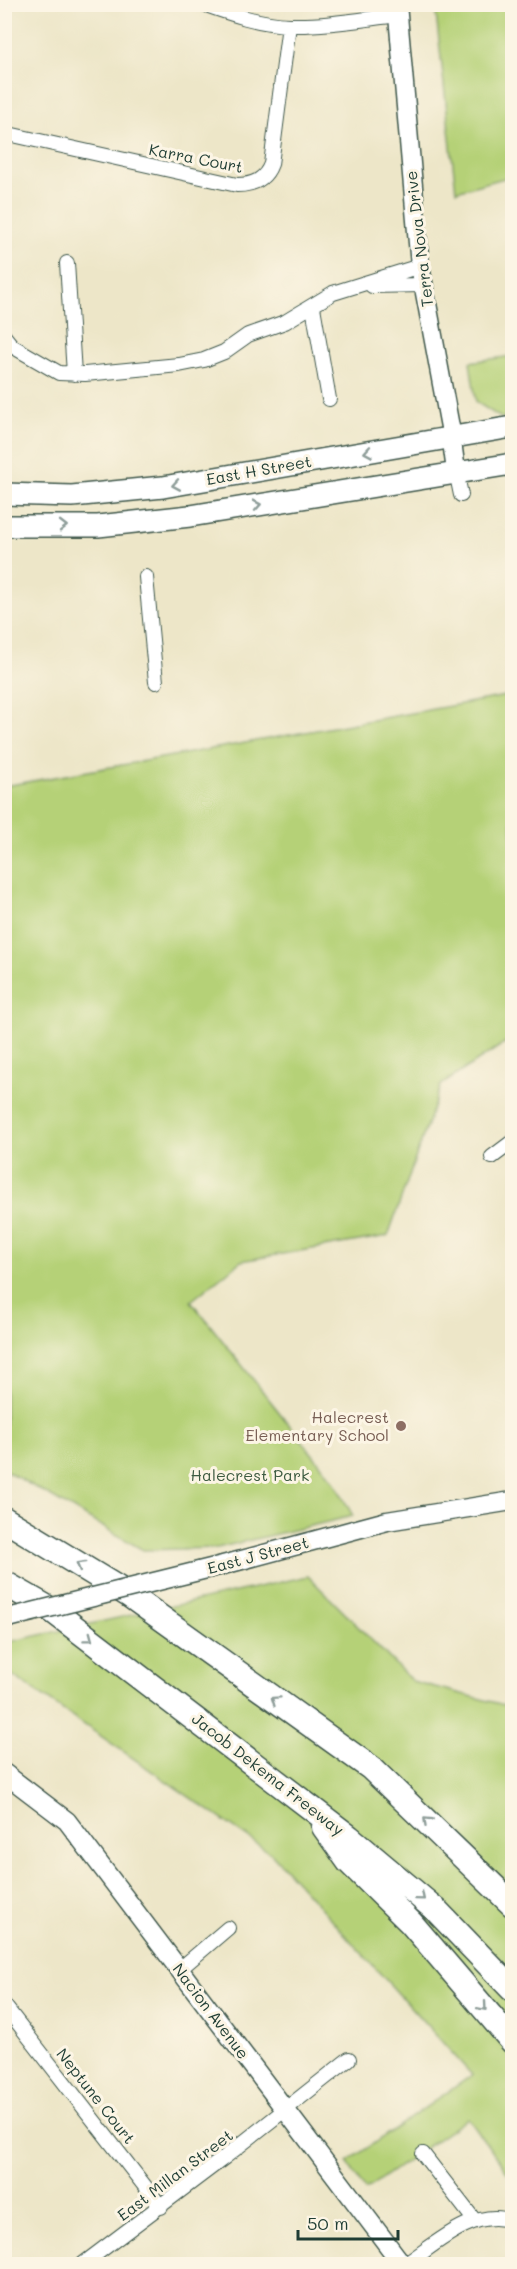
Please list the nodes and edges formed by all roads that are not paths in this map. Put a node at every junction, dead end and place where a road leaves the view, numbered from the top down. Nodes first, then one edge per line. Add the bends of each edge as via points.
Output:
1 (203, 4) edge
2 (398, 10) edge
3 (289, 25) junction
4 (4, 133) edge
5 (67, 263) dead end
6 (420, 266) junction
7 (423, 285) junction
8 (352, 286) junction
9 (313, 306) junction
10 (4, 336) edge
11 (74, 374) junction
12 (329, 399) dead end
13 (513, 427) edge
14 (452, 437) junction
15 (513, 464) edge
16 (456, 471) junction
17 (4, 494) edge
18 (461, 495) dead end
19 (4, 526) edge
20 (146, 577) dead end
21 (156, 682) dead end
22 (513, 1143) edge
23 (492, 1157) dead end
24 (513, 1501) edge
25 (4, 1519) edge
26 (4, 1583) edge
27 (4, 1619) edge
28 (4, 1773) edge
29 (310, 1808) junction
30 (469, 1862) junction
31 (513, 1896) edge
32 (513, 1904) edge
33 (228, 1928) dead end
34 (180, 1969) junction
35 (513, 1989) edge
36 (4, 2005) edge
37 (513, 2041) edge
38 (350, 2059) dead end
39 (286, 2110) junction
40 (423, 2154) dead end
41 (161, 2206) junction
42 (475, 2221) junction
43 (513, 2221) edge
44 (83, 2265) edge
45 (404, 2265) edge

1 - 3 street via 239,17
2 - 3 street via 355,20
2 - 6 street, Terra Nova Drive
3 - 4 street, Karra Court via 271,164 263,177 252,184 237,185
5 - 11 street
6 - 7 street, Terra Nova Drive
6 - 8 street
7 - 8 street
7 - 14 street, Terra Nova Drive
8 - 9 street
9 - 11 street via 204,360
9 - 12 street
10 - 11 street via 33,359 59,373
13 - 14 main road, East H Street
14 - 16 street, Terra Nova Drive
14 -> 17 main road, East H Street via 163,487 72,496
15 - 16 main road, East H Street
16 - 18 street
19 -> 16 main road, East H Street via 98,526 190,516
20 - 21 street
22 - 23 street
24 - 27 street, East J Street, bridge via 387,1521
30 -> 25 highway via 371,1768 129,1595
26 -> 29 highway, Jacob Dekema Freeway via 53,1611
28 - 34 street, Nacion Avenue via 67,1821
29 -> 35 highway, Jacob Dekema Freeway via 436,1910
29 -> 37 highway via 349,1862 411,1923
30 - 31 highway
30 - 32 highway
33 - 34 street
34 - 39 street, Nacion Avenue
36 - 41 street, Neptune Court
38 - 39 street, East Millan Street
39 - 41 street, East Millan Street
39 - 45 street, Nacion Avenue
40 - 42 street
41 - 44 street, East Millan Street
42 - 43 street via 489,2217
42 - 45 street

